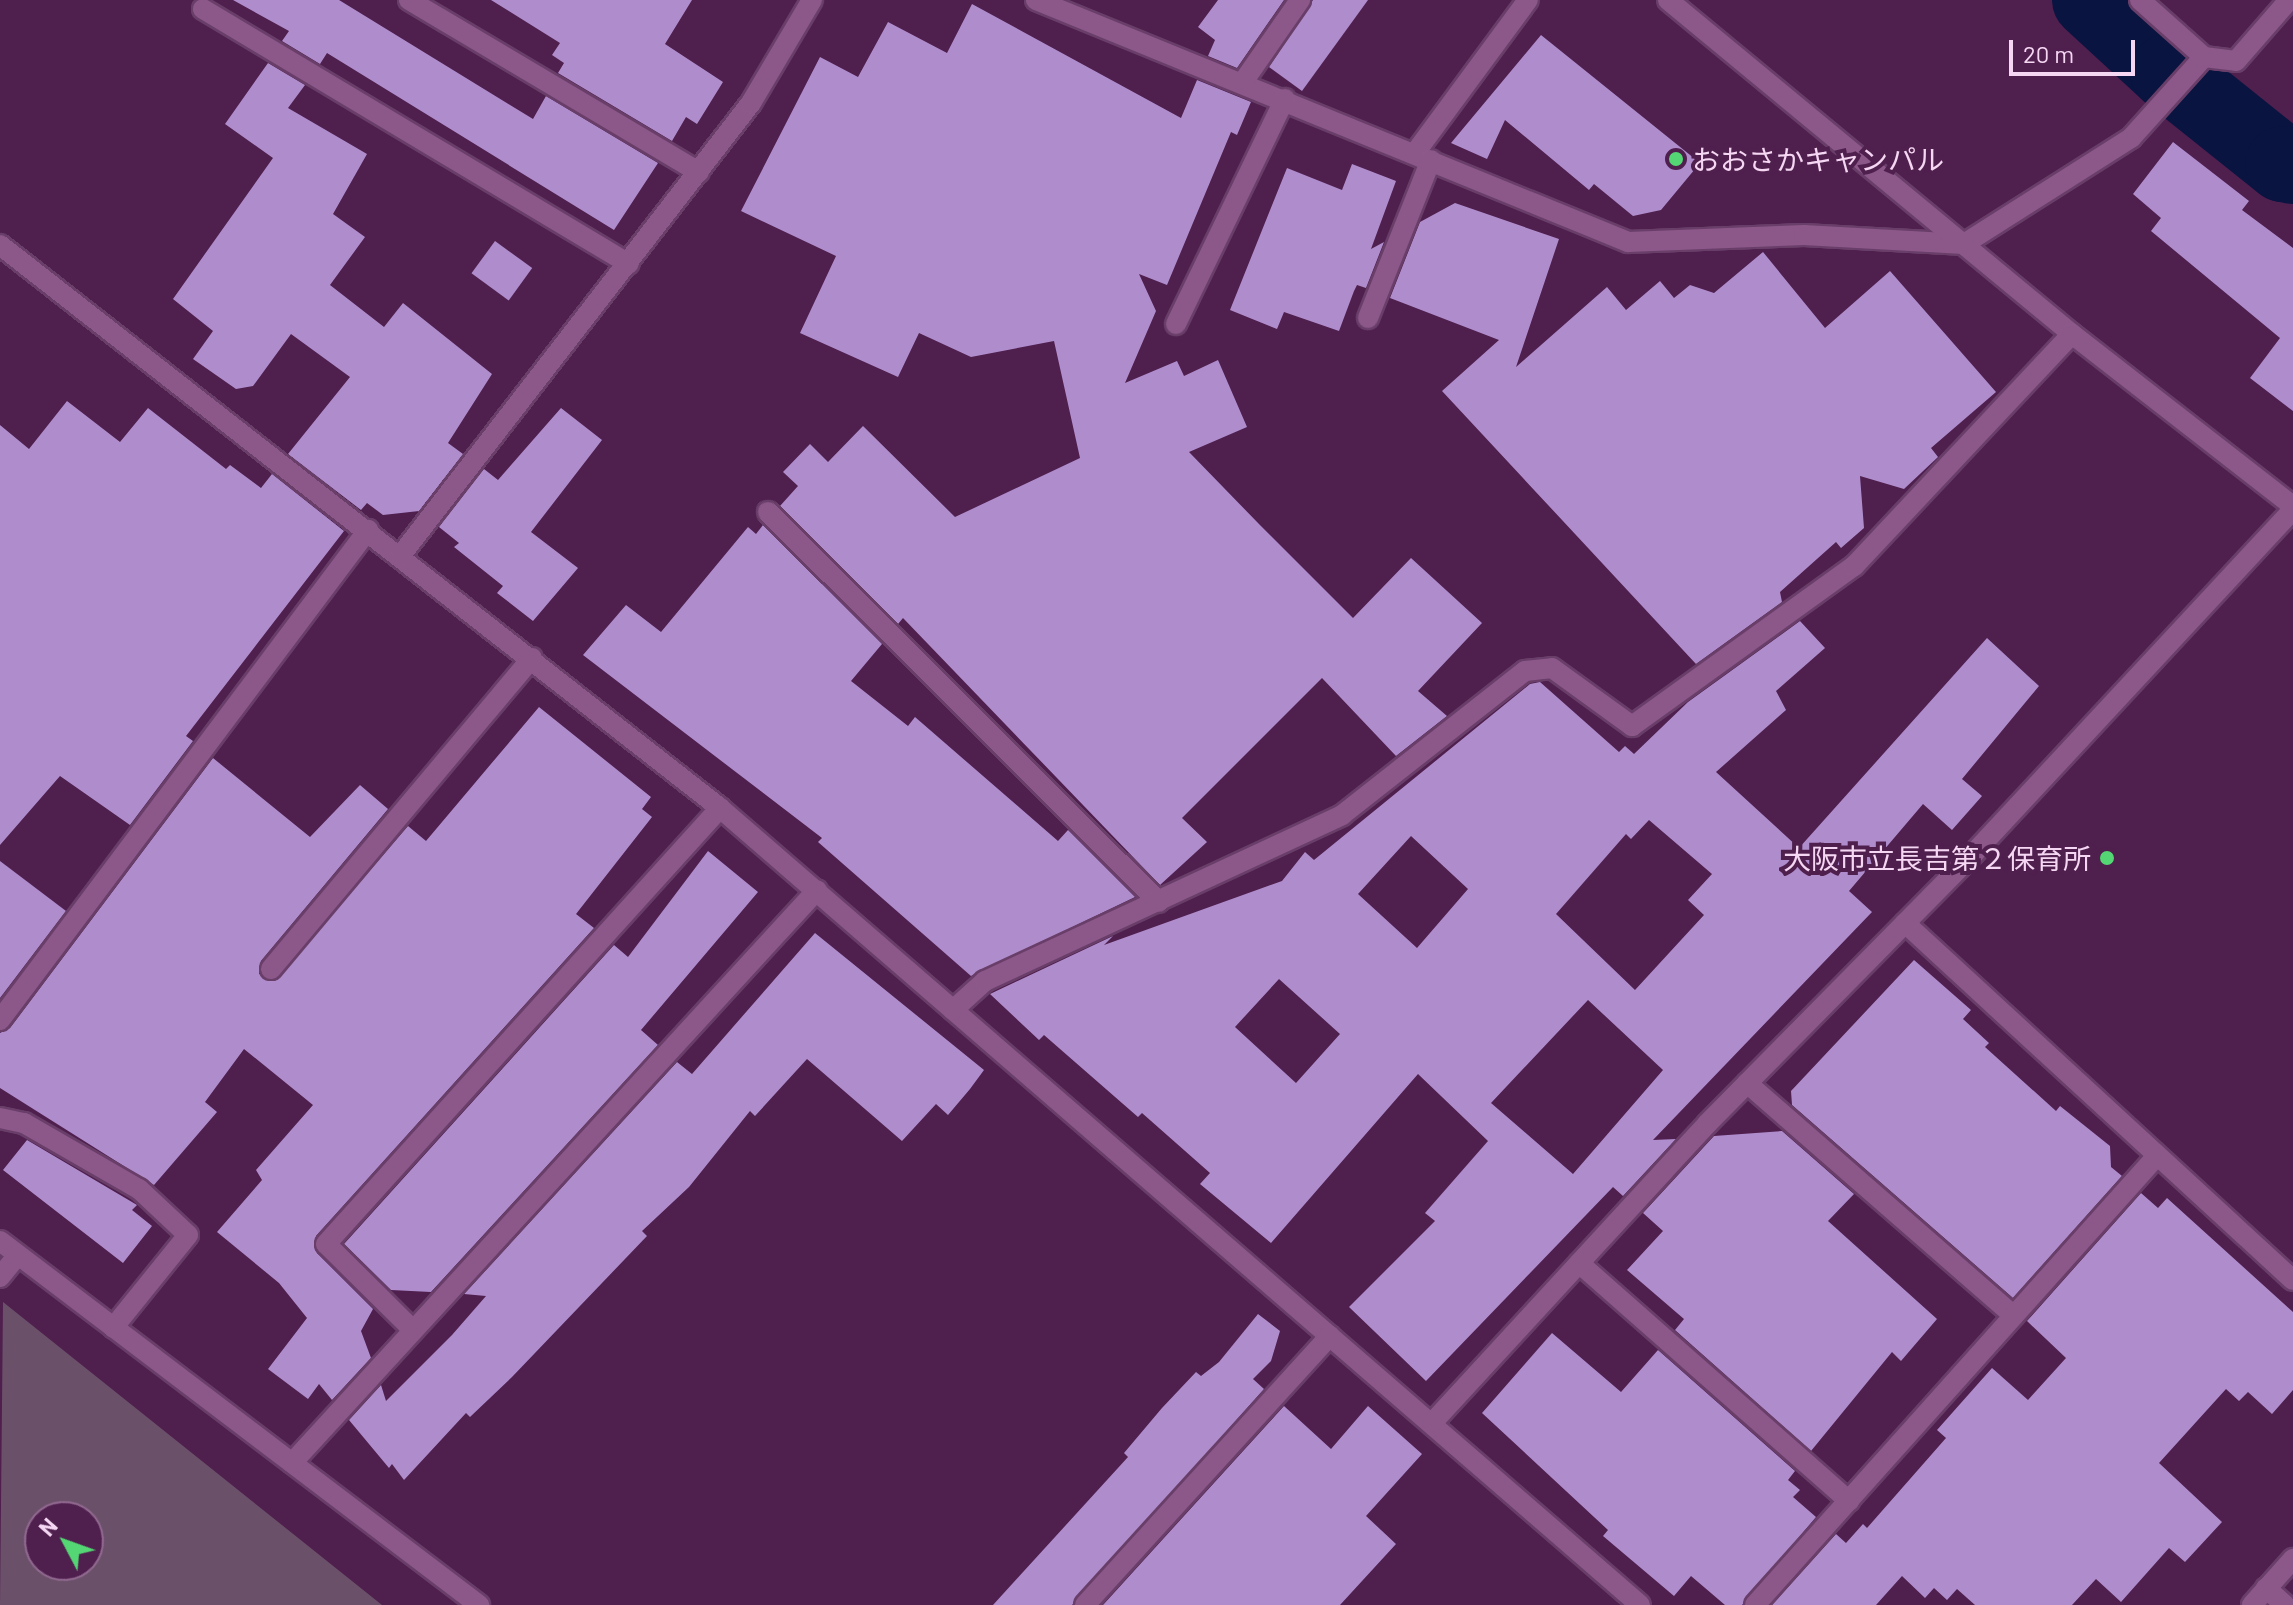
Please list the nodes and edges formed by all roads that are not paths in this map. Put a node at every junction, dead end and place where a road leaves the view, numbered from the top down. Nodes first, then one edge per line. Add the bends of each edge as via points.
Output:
1 (409, 0) edge
2 (812, 0) edge
3 (1036, 0) edge
4 (1300, 0) edge
5 (1528, 0) edge
6 (1668, 0) edge
7 (2140, 0) edge
8 (2289, 0) edge
9 (203, 9) dead end
10 (2204, 57) junction
11 (1243, 82) junction
12 (1285, 99) junction
13 (1423, 157) junction
14 (699, 172) junction
15 (1964, 244) junction
16 (0, 245) edge
17 (629, 264) junction
18 (1368, 318) dead end
19 (1176, 324) dead end
20 (2072, 334) junction
21 (2293, 508) edge
22 (768, 512) dead end
23 (368, 530) junction
24 (401, 555) junction
25 (532, 658) junction
26 (720, 808) junction
27 (817, 890) junction
28 (1159, 902) junction
29 (1905, 923) junction
30 (271, 969) dead end
31 (953, 1010) junction
32 (0, 1020) edge
33 (1747, 1083) junction
34 (0, 1118) edge
35 (2156, 1157) junction
36 (0, 1241) edge
37 (18, 1255) junction
38 (1579, 1263) junction
39 (0, 1277) edge
40 (2293, 1280) edge
41 (2014, 1316) junction
42 (113, 1328) junction
43 (413, 1330) junction
44 (1330, 1336) junction
45 (1433, 1422) junction
46 (292, 1463) junction
47 (1849, 1501) junction
48 (2293, 1559) edge
49 (2266, 1588) junction
50 (479, 1605) edge
51 (1085, 1605) edge
52 (1640, 1605) edge
53 (1755, 1605) edge
54 (2252, 1605) edge
55 (2285, 1605) edge

1 - 14 street
2 - 14 street via 751,103
3 - 11 street
4 - 11 street
5 - 13 street
6 - 15 street
7 - 10 street
8 - 10 street via 2236,61
9 - 17 street
10 - 15 street via 2131,138
11 - 12 street
12 - 13 street
12 - 19 street
13 - 15 street via 1628,242 1804,235
13 - 18 street
14 - 17 street
15 - 20 street
16 - 23 street
17 - 24 street
20 - 21 street
20 - 28 street via 1854,566 1632,726 1552,668 1525,671 1342,815 1246,854
21 - 29 street
22 - 28 street
23 - 24 street
23 - 32 street
24 - 25 street
25 - 26 street
25 - 30 street
26 - 27 street
26 - 43 street via 326,1244
27 - 31 street
27 - 43 street
28 - 31 street via 985,981
29 - 33 street
29 - 35 street
31 - 44 street
33 - 38 street
33 - 41 street
34 - 42 street via 24,1123 139,1189 188,1235
35 - 40 street
35 - 41 street
36 - 37 street
37 - 39 street
37 - 42 street
38 - 45 street
38 - 47 street
41 - 47 street
42 - 46 street
43 - 46 street
44 - 45 street
44 - 51 street
45 - 52 street
46 - 50 street
47 - 53 street
48 - 49 street
49 - 54 street
49 - 55 street

